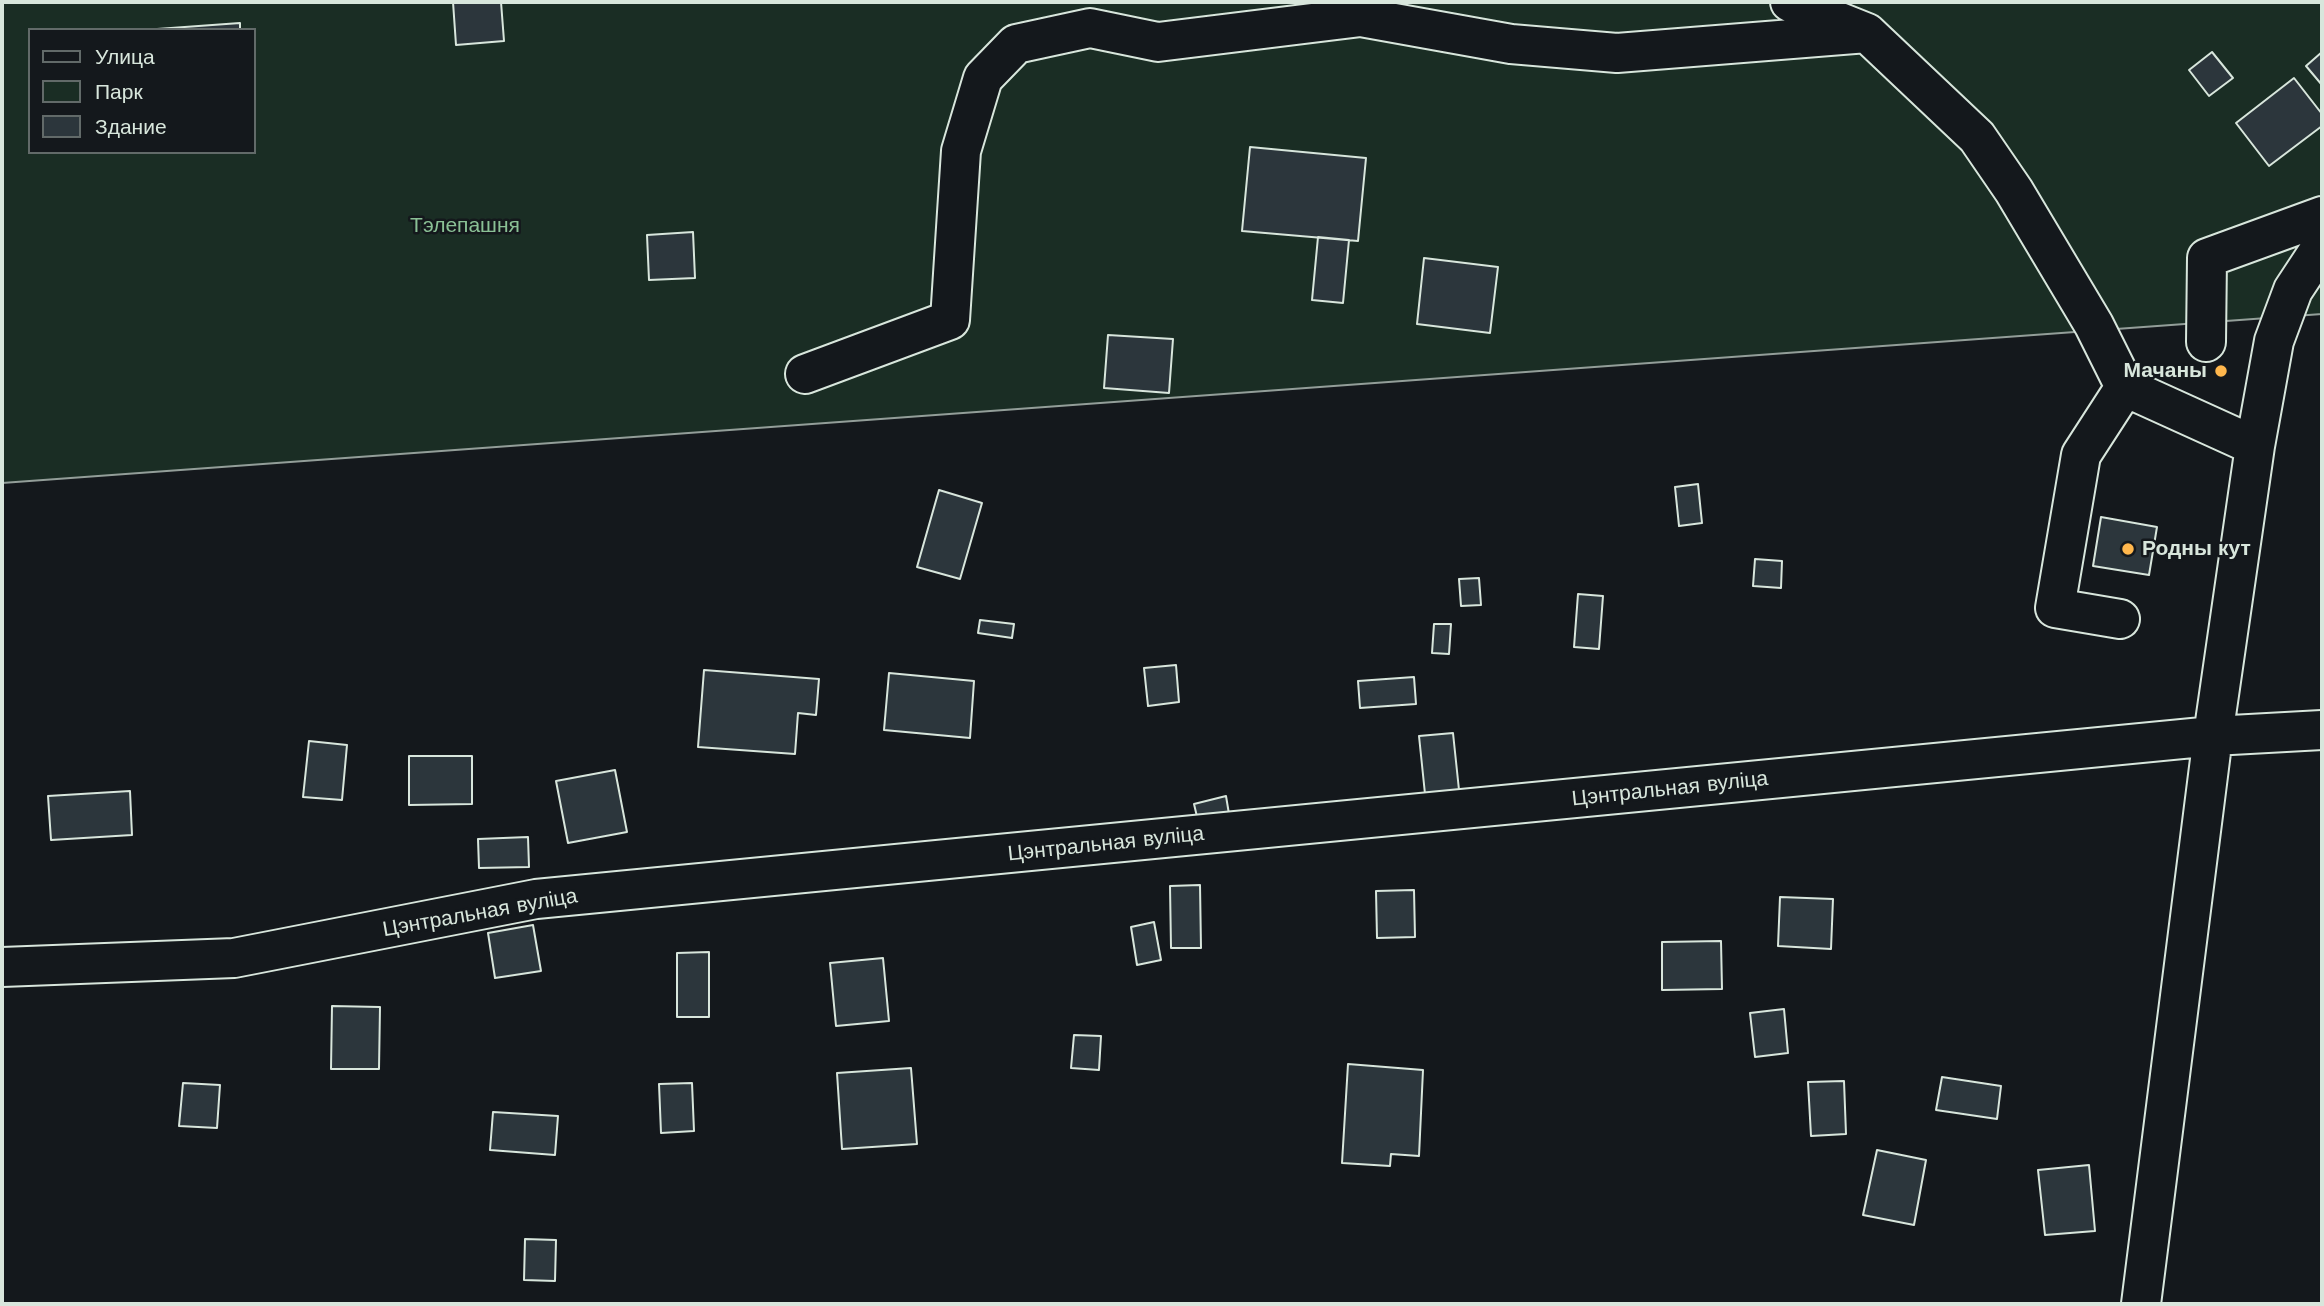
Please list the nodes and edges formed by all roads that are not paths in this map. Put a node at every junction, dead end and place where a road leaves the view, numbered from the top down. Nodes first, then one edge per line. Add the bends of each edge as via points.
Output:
1 (1790, 2) edge
2 (1867, 33) junction
3 (2322, 216) edge
4 (2322, 246) edge
5 (2206, 342) dead end
6 (805, 374) dead end
7 (2125, 387) junction
8 (2255, 446) junction
9 (2120, 619) dead end
10 (2322, 730) edge
11 (2213, 736) junction
12 (2, 968) edge
13 (2141, 1304) edge

1 - 2 street
2 - 6 street via 1617,53 1511,44 1360,17 1157,42 1090,28 1016,44 983,78 961,151 950,320
2 - 7 street via 1977,137 2087,314
3 - 5 street via 2207,258
4 - 8 street via 2293,290 2274,341
7 - 8 street
7 - 9 street via 2081,455 2055,608
8 - 11 street
10 - 11 street, Цэнтральная вуліца
11 - 12 street, Цэнтральная вуліца via 536,899 234,958
11 - 13 street

